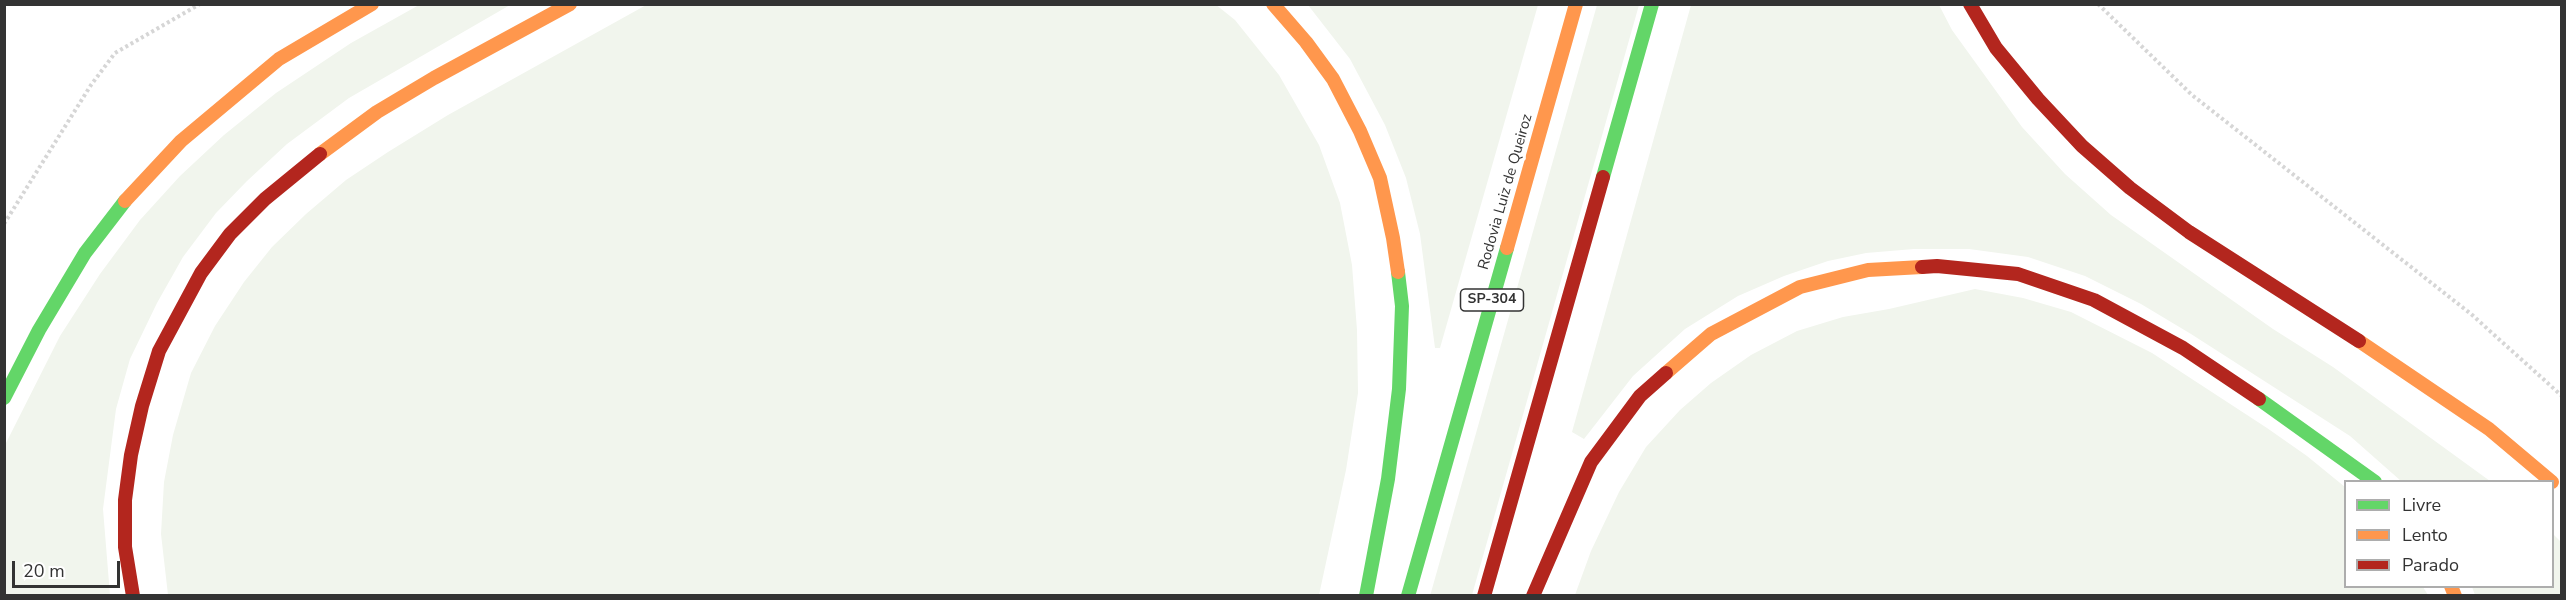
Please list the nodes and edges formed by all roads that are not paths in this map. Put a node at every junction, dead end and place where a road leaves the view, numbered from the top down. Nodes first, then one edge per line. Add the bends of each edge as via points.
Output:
1 (372, 4) edge
2 (570, 4) edge
3 (1273, 4) edge
4 (1576, 4) edge
5 (1652, 4) edge
6 (1970, 4) edge
7 (4, 398) edge
8 (2371, 480) edge
9 (2550, 480) edge
10 (133, 596) edge
11 (1366, 596) edge
12 (1408, 596) edge
13 (1485, 596) edge
14 (1533, 596) edge

1 - 7 highway via 279,59 181,141 134,189 85,253
2 - 10 highway via 377,112 265,199 201,273 159,351 130,455 125,547
3 - 11 highway via 1332,79 1360,131 1380,178 1394,238 1402,306 1399,389 1388,479
4 - 12 highway, Rodovia Luiz de Queiroz / SP-304
5 - 13 highway
6 - 9 highway via 1996,48 2038,99 2082,146 2130,188 2189,232 2436,391
8 - 14 highway via 2183,348 2094,300 2018,274 1937,266 1868,270 1800,287 1712,334 1640,396 1591,462

